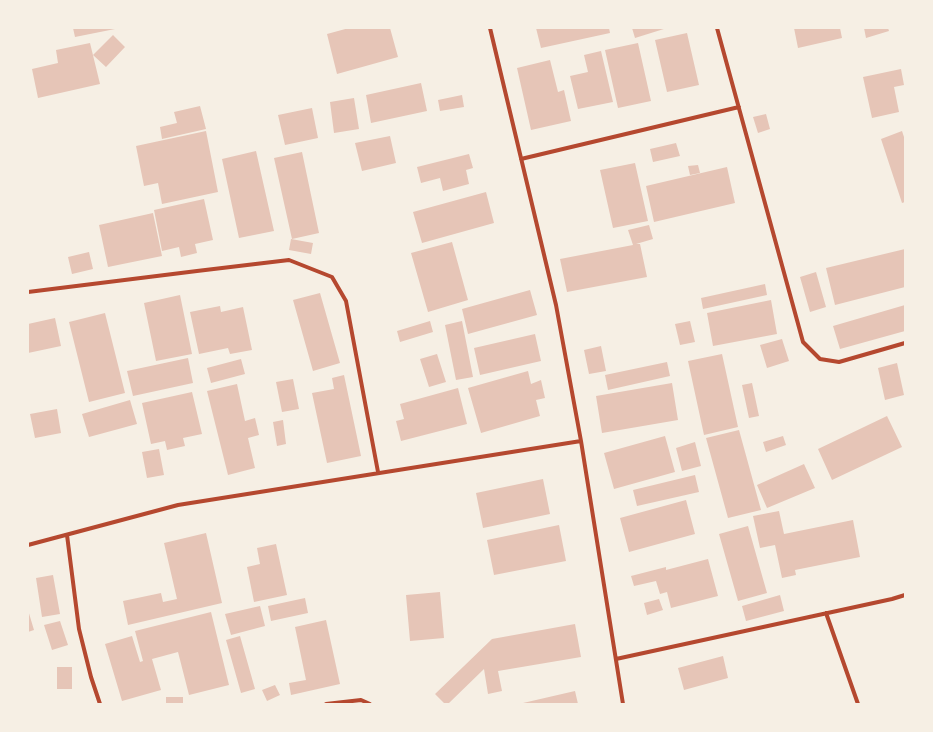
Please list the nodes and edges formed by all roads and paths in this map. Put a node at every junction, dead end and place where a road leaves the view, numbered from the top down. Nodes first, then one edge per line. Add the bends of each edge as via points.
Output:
1 (490, 28) edge
2 (717, 28) edge
3 (739, 107) junction
4 (521, 159) junction
5 (28, 292) edge
6 (905, 343) edge
7 (581, 441) junction
8 (378, 472) junction
9 (68, 535) junction
10 (28, 545) edge
11 (905, 595) edge
12 (826, 613) junction
13 (616, 659) junction
14 (100, 704) edge
15 (326, 704) edge
16 (370, 704) edge
17 (623, 704) edge
18 (858, 704) edge

1 - 4 street
2 - 3 street
3 - 4 street
3 - 6 street via 802,342 820,359 839,362
4 - 7 street via 556,305
5 - 8 street via 289,260 332,277 346,302
7 - 8 street
7 - 13 street
8 - 9 street via 178,505
9 - 10 street
9 - 14 street via 79,629
11 - 12 street
12 - 13 street
12 - 18 street
13 - 17 street
15 - 16 street via 360,700

